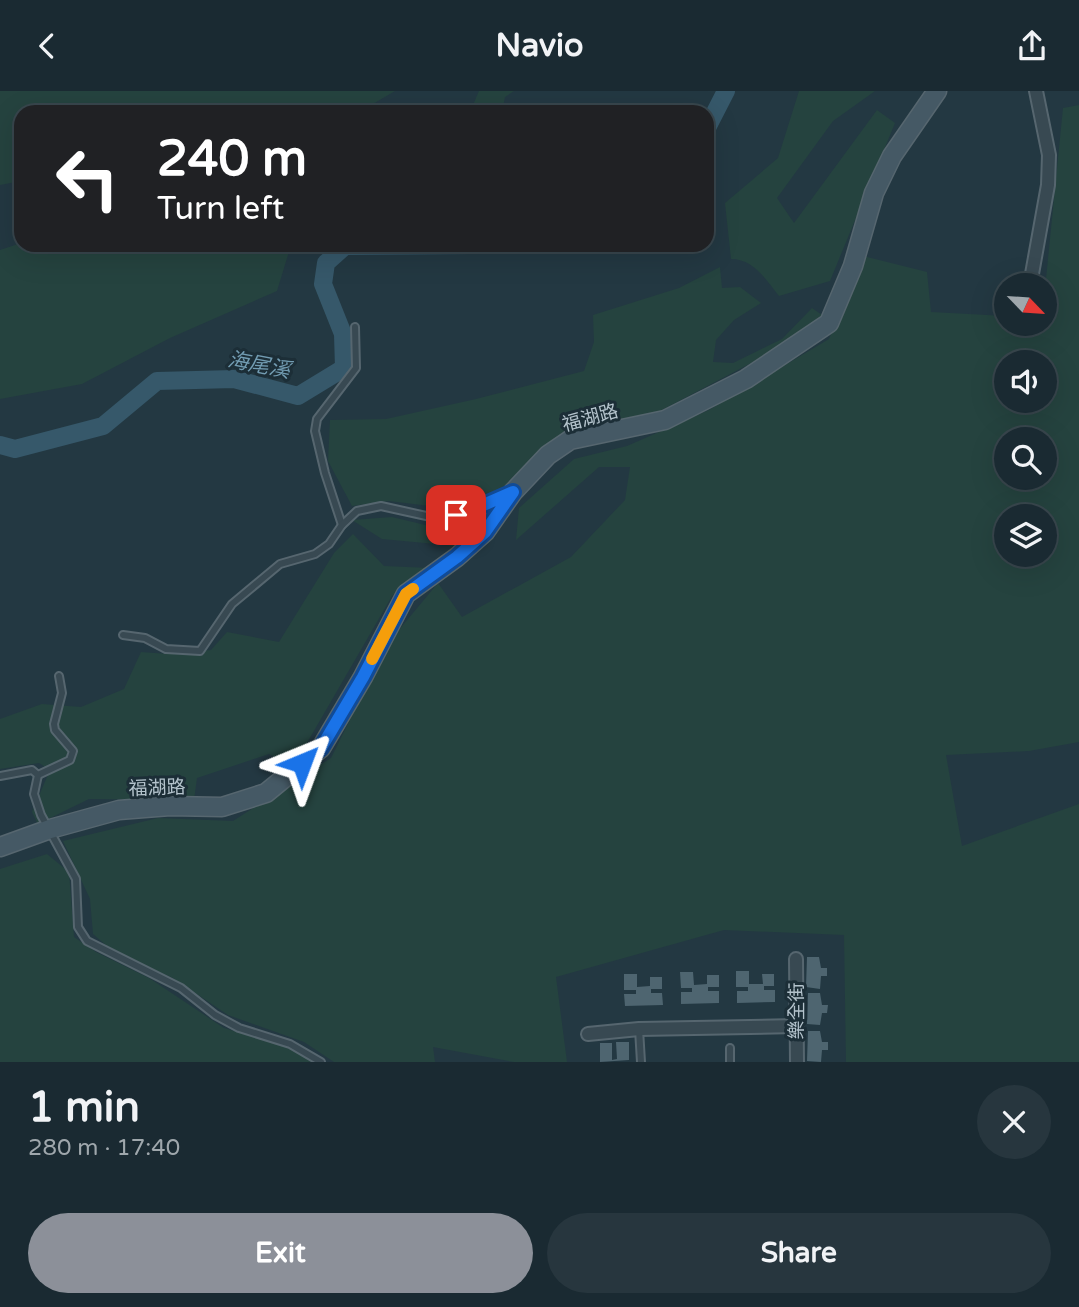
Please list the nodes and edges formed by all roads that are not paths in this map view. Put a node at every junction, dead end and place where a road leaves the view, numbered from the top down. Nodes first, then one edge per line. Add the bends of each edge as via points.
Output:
1 (937, 91) edge
2 (1036, 91) edge
3 (1032, 273) edge
4 (355, 327) dead end
5 (513, 492) junction
6 (342, 525) junction
7 (123, 635) dead end
8 (59, 676) dead end
9 (38, 775) junction
10 (0, 776) edge
11 (50, 829) junction
12 (0, 847) edge
13 (796, 959) dead end
14 (797, 1025) junction
15 (639, 1029) junction
16 (587, 1034) dead end
17 (730, 1048) dead end
18 (321, 1062) edge
19 (641, 1062) edge
20 (730, 1062) edge
21 (797, 1062) edge

1 - 5 street, 福湖路 via 892,156 874,193 853,266 829,323 746,379 665,420 570,440 548,455
2 - 3 street via 1049,165
4 - 6 lane via 356,368 317,419 315,432
5 - 6 lane via 440,519 382,506 357,511
5 - 11 street, 福湖路 via 485,532 406,594 321,748 265,793 222,807 119,810
6 - 7 lane via 329,544 315,554 280,563 232,604 200,651 166,649 145,638
8 - 9 lane via 62,693 55,730 73,751 70,759
9 - 10 lane via 32,770
9 - 11 lane via 34,794
11 - 12 street, 福湖路
11 - 18 lane via 76,879 78,927 87,941 180,988 239,1028 290,1044
13 - 14 street, 樂全街
14 - 15 street
14 - 21 street, 樂全街
15 - 16 street
15 - 19 lane
17 - 20 lane

